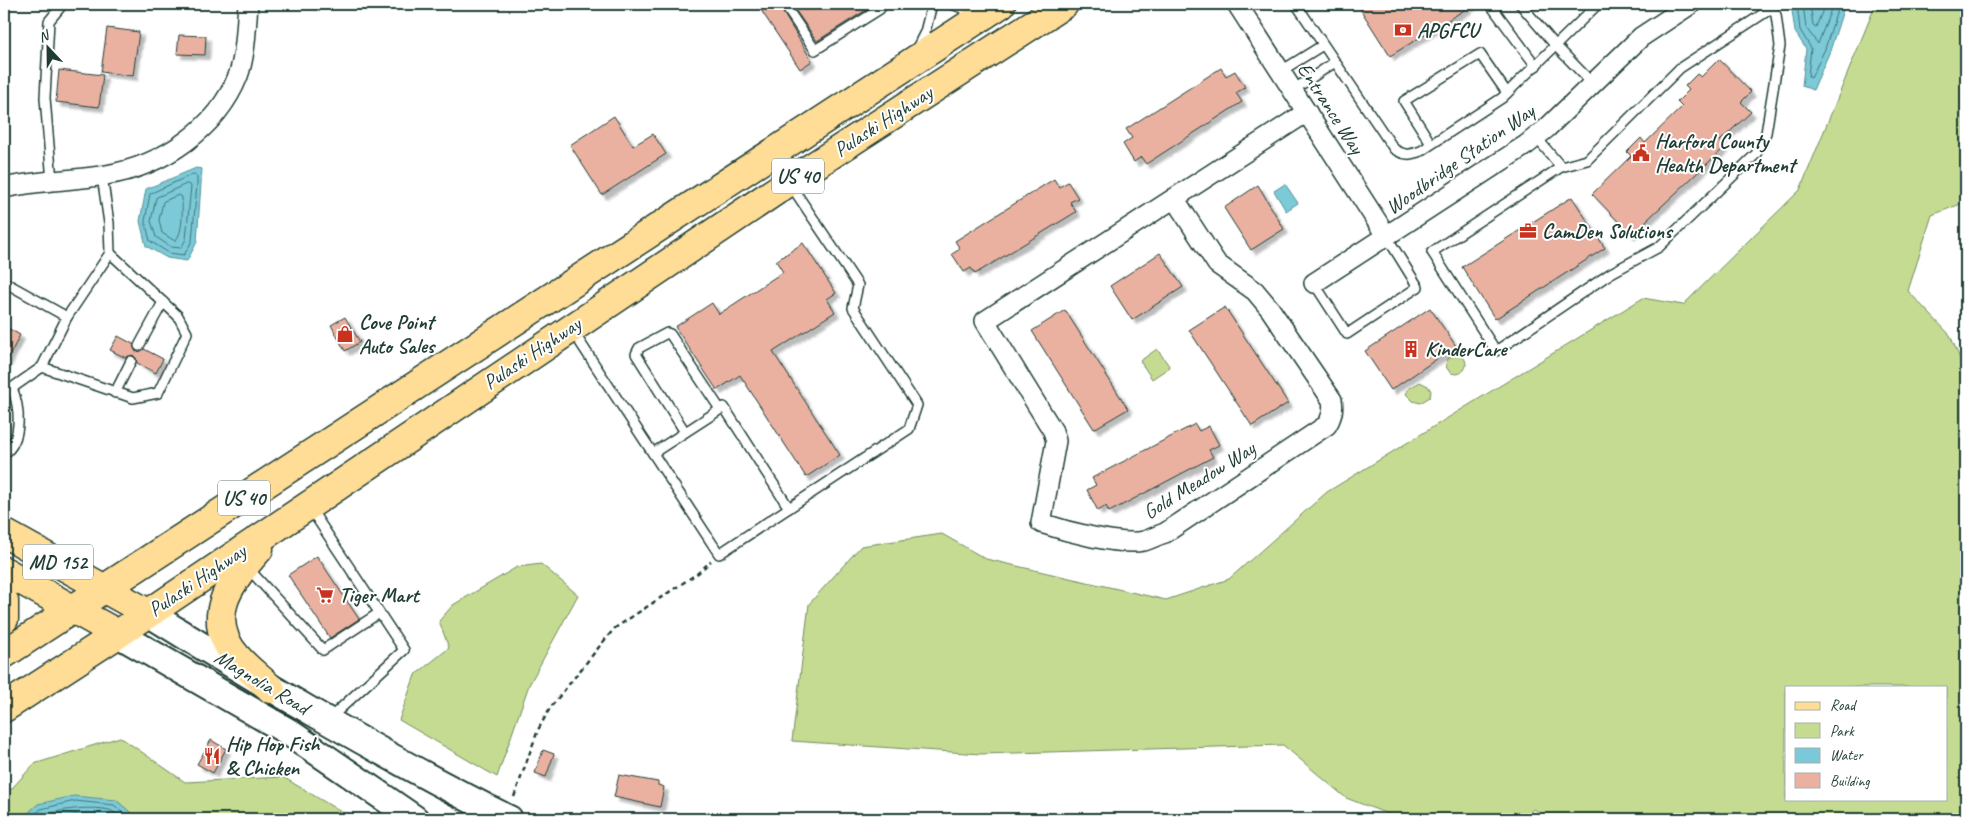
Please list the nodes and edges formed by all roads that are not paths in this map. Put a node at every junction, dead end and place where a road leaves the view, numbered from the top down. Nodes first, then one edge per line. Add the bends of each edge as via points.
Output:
1 (63, 4) edge
2 (248, 4) edge
3 (784, 4) edge
4 (876, 4) edge
5 (932, 4) edge
6 (952, 4) edge
7 (1064, 4) edge
8 (1237, 4) edge
9 (1296, 4) edge
10 (1490, 4) edge
11 (1522, 4) edge
12 (1598, 4) edge
13 (1685, 6) edge
14 (1771, 6) edge
15 (991, 10) edge
16 (1323, 45) junction
17 (1554, 45) junction
18 (1335, 62) junction
19 (908, 64) junction
20 (1536, 66) junction
21 (1280, 71) junction
22 (1593, 84) junction
23 (1293, 90) junction
24 (1507, 93) junction
25 (1307, 112) junction
26 (1536, 137) junction
27 (1432, 144) junction
28 (1561, 167) junction
29 (102, 176) junction
30 (52, 181) junction
31 (789, 182) junction
32 (4, 188) edge
33 (1174, 198) junction
34 (1387, 237) junction
35 (110, 253) junction
36 (4, 282) edge
37 (1314, 283) joint
38 (162, 302) junction
39 (67, 317) junction
40 (571, 328) junction
41 (138, 346) dead end
42 (131, 361) dead end
43 (42, 367) junction
44 (8, 388) edge
45 (115, 393) junction
46 (720, 409) junction
47 (685, 432) junction
48 (653, 453) junction
49 (4, 454) edge
50 (308, 504) junction
51 (789, 508) junction
52 (4, 533) edge
53 (245, 564) junction
54 (4, 571) edge
55 (106, 588) junction
56 (4, 601) edge
57 (74, 609) junction
58 (148, 613) junction
59 (379, 613) junction
60 (4, 619) edge
61 (118, 634) junction
62 (4, 654) edge
63 (271, 689) junction
64 (4, 708) edge
65 (327, 721) junction
66 (415, 819) edge
67 (508, 819) edge

1 - 30 lane via 49,21 45,98
2 - 29 street via 238,74 224,103 212,118 183,144 155,159
3 - 4 lane via 815,50 880,9
5 - 19 lane via 925,32
6 - 15 lane
7 - 31 main road, Pulaski Highway / US 40
8 - 21 street, Entrance Way
9 - 16 lane
10 - 20 lane
11 - 17 lane
12 - 17 lane
13 - 22 street, Woodbridge Station Way via 1642,37
14 - 28 lane via 1680,68 1587,160
14 - 28 lane via 1776,15 1780,46 1766,133 1756,154 1659,247 1611,273 1496,351 1432,252
15 - 19 main road, Pulaski Highway / US 40
16 - 18 lane
16 - 21 lane
17 - 20 lane
17 - 22 lane
18 - 23 lane
18 - 27 lane via 1394,149 1403,155 1411,155
19 - 55 main road, Pulaski Highway / US 40
20 - 24 lane
21 - 23 street, Entrance Way
22 - 26 street, Woodbridge Station Way
23 - 25 street, Entrance Way
24 - 27 lane
24 - 27 lane via 1480,54 1404,101
25 - 33 street, Gold Meadow Way
25 - 34 street, Entrance Way
26 - 28 lane
26 - 34 street, Woodbridge Station Way
29 - 30 street
29 - 35 lane
30 - 32 street via 27,182
31 - 40 main road, Pulaski Highway / US 40
31 - 51 lane via 858,285 853,308 917,404 909,429
33 - 33 street, Gold Meadow Way via 985,321 1054,436 1041,523 1124,542 1166,533 1327,425 1331,418 1332,400 1270,309 1255,291 1218,264
34 - 37 street, Woodbridge Station Way
34 - 37 lane via 1418,287 1347,334
35 - 38 lane
35 - 39 lane
36 - 39 lane
38 - 41 lane
38 - 45 lane via 178,316 187,333 158,393 133,398
39 - 43 lane
40 - 48 lane
40 - 50 main road, Pulaski Highway / US 40
42 - 45 lane
43 - 44 lane
43 - 45 lane
44 - 49 lane via 17,400 19,420 10,449
46 - 47 lane
46 - 47 lane via 670,334 667,332 639,348 636,354
46 - 51 lane via 724,406
47 - 48 lane
48 - 51 lane via 720,554
50 - 53 main road
50 - 58 main road, Pulaski Highway / US 40
50 - 59 lane
52 - 55 main road, MD 152
53 - 59 lane via 323,650
53 - 63 main road via 228,588 221,607 221,622 225,641 236,657
54 - 57 main road, MD 152
55 - 57 main road, Pulaski Highway / US 40
55 - 58 main road, MD 152
56 - 60 main road
57 - 61 main road, MD 152
57 - 62 main road, Pulaski Highway / US 40
58 - 61 main road, Pulaski Highway / US 40
58 - 63 main road, Magnolia Road / MD 152
59 - 65 lane via 404,650
61 - 64 main road, Pulaski Highway / US 40
61 - 66 main road, Magnolia Road / MD 152 via 287,731
63 - 65 main road, Magnolia Road / MD 152
65 - 67 main road, Magnolia Road / MD 152

